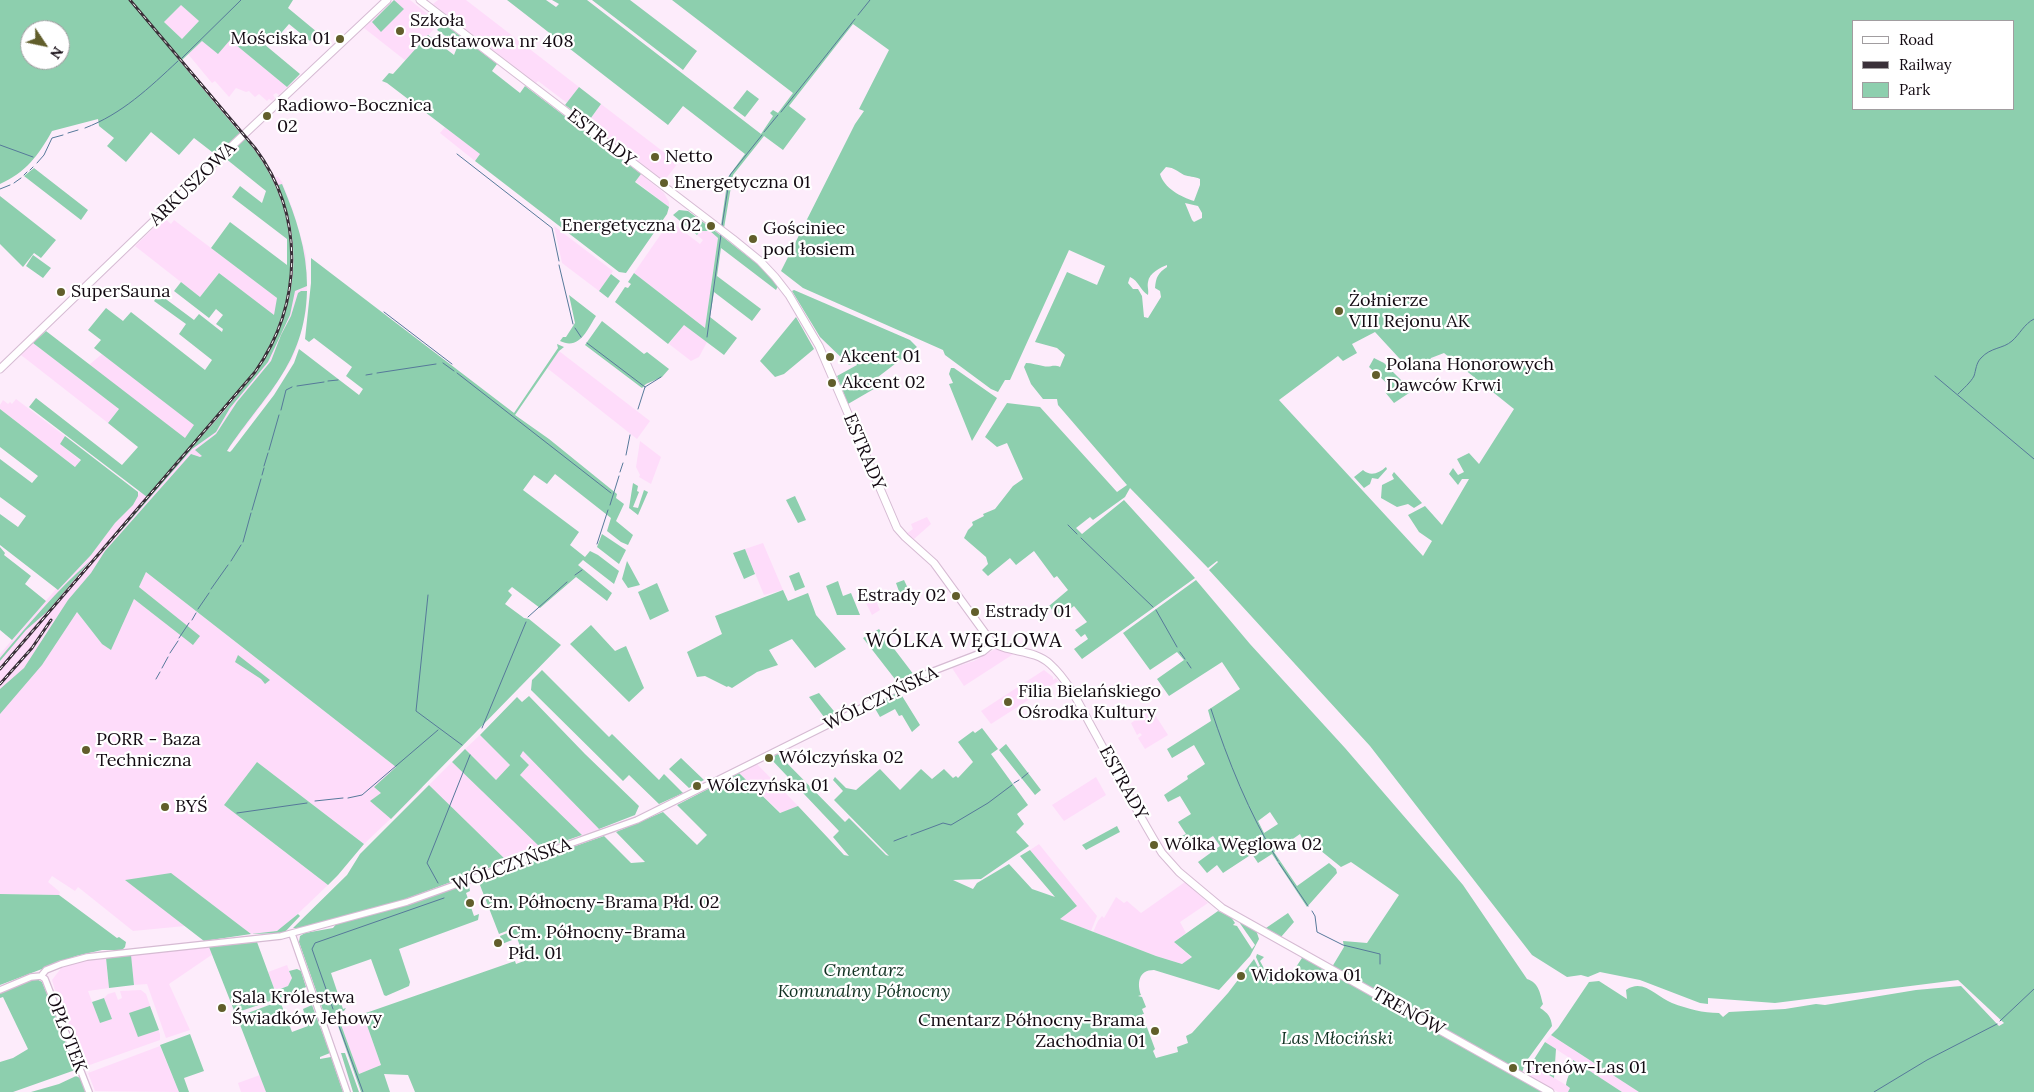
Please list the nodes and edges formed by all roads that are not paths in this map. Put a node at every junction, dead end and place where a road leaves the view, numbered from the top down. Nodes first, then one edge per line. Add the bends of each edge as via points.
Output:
1 (387, 0) edge
2 (420, 0) edge
3 (0, 370) edge
4 (994, 643) junction
5 (1266, 933) joint
6 (292, 934) junction
7 (41, 976) junction
8 (0, 990) edge
9 (89, 1092) edge
10 (347, 1092) edge
11 (1550, 1092) edge

1 - 3 main road, ARKUSZOWA
2 - 4 main road, ESTRADY via 767,267 789,295 819,346 897,528 934,563
4 - 5 main road, ESTRADY via 1036,656 1051,665 1079,704 1162,853 1211,901
4 - 6 street, WÓLCZYŃSKA via 983,652 918,677 637,820 407,902
5 - 11 main road, TRENÓW
6 - 7 street, WÓLCZYŃSKA via 87,957 46,970
6 - 10 street
7 - 8 street, WÓLCZYŃSKA
7 - 9 street, OPŁOTEK via 45,979

